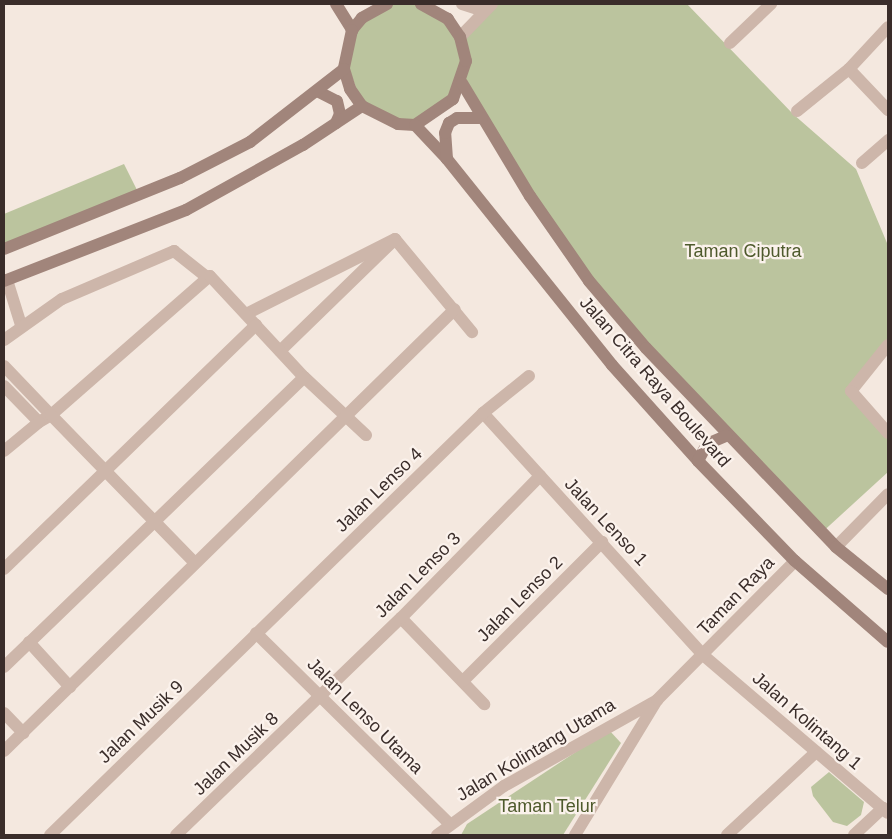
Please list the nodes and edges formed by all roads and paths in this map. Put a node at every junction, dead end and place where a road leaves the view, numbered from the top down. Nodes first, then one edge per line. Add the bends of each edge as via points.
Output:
1 (336, 4) edge
2 (387, 4) edge
3 (462, 4) edge
4 (772, 4) edge
5 (428, 5) edge
6 (488, 8) edge
7 (888, 27) edge
8 (352, 30) junction
9 (460, 37) junction
10 (730, 44) dead end
11 (344, 69) junction
12 (849, 69) junction
13 (462, 83) junction
14 (317, 91) junction
15 (362, 106) junction
16 (888, 110) edge
17 (797, 111) dead end
18 (482, 118) junction
19 (336, 123) junction
20 (415, 125) junction
21 (888, 140) edge
22 (447, 159) junction
23 (862, 163) dead end
24 (395, 239) junction
25 (4, 248) edge
26 (208, 278) junction
27 (5, 281) edge
28 (455, 310) junction
29 (246, 314) junction
30 (21, 325) junction
31 (256, 325) junction
32 (472, 332) dead end
33 (4, 340) edge
34 (888, 344) edge
35 (280, 352) junction
36 (4, 366) edge
37 (304, 376) junction
38 (529, 376) dead end
39 (4, 386) edge
40 (483, 413) junction
41 (51, 415) junction
42 (346, 420) junction
43 (39, 422) junction
44 (888, 433) edge
45 (366, 435) dead end
46 (726, 436) junction
47 (4, 452) edge
48 (698, 461) junction
49 (106, 471) junction
50 (540, 476) junction
51 (888, 494) edge
52 (153, 520) junction
53 (602, 542) junction
54 (836, 547) junction
55 (794, 561) junction
56 (195, 563) junction
57 (4, 569) edge
58 (888, 589) edge
59 (401, 618) junction
60 (256, 633) junction
61 (29, 642) junction
62 (888, 642) edge
63 (703, 655) junction
64 (4, 667) edge
65 (463, 681) junction
66 (70, 687) junction
67 (320, 697) junction
68 (658, 700) junction
69 (484, 704) dead end
70 (4, 713) edge
71 (23, 732) junction
72 (4, 751) edge
73 (816, 752) junction
74 (885, 810) edge
75 (449, 823) junction
76 (50, 835) edge
77 (176, 835) edge
78 (435, 835) edge
79 (575, 835) edge
80 (727, 835) edge
81 (854, 835) edge

1 - 8 main road
2 - 8 main road via 362,18
3 - 6 street
4 - 10 street
5 - 9 main road via 448,19
6 - 9 street
7 - 12 street
8 - 11 main road
9 - 13 main road via 466,61
11 - 14 main road
11 - 15 main road via 350,89
12 - 16 street
12 - 17 street
13 - 18 main road, Jalan Citra Raya Boulevard
13 - 20 main road via 439,112
14 - 19 main road via 337,101 340,114
14 - 25 main road via 250,142 190,173
15 - 19 main road
15 - 20 main road via 398,124
18 - 22 main road via 457,118 449,123 445,133
18 - 46 main road, Jalan Citra Raya Boulevard via 512,170 589,281
19 - 27 main road via 186,210
20 - 22 main road, Jalan Citra Raya Boulevard
21 - 23 street
22 - 48 main road, Jalan Citra Raya Boulevard via 612,364
24 - 28 street
24 - 29 street
24 - 35 street
26 - 29 street via 214,277
26 - 30 street via 174,251 62,300
26 - 41 street
27 - 30 street
28 - 32 street
28 - 42 street
29 - 31 street
30 - 33 street
31 - 35 street
31 - 49 street
34 - 44 street via 851,391
35 - 37 street
36 - 41 street
37 - 42 street
37 - 52 street
38 - 40 street, Jalan Lenso 4
39 - 43 street
40 - 50 street, Jalan Lenso 1
40 - 60 street, Jalan Lenso 4
41 - 43 street
41 - 49 street
42 - 45 street
42 - 56 street
43 - 47 street
46 - 48 main road via 707,444
46 - 54 main road, Jalan Citra Raya Boulevard
48 - 55 main road, Jalan Citra Raya Boulevard
49 - 52 street
49 - 57 street
50 - 53 street, Jalan Lenso 1
50 - 59 street, Jalan Lenso 3
51 - 54 street
52 - 56 street
52 - 61 street
53 - 63 street, Jalan Lenso 1
53 - 65 street, Jalan Lenso 2
54 - 58 main road, Jalan Citra Raya Boulevard
55 - 62 main road, Jalan Citra Raya Boulevard
55 - 63 street, Taman Raya
56 - 66 street
59 - 65 street
59 - 67 street, Jalan Lenso 3
60 - 67 street, Jalan Lenso Utama
60 - 76 street, Jalan Musik 9
61 - 64 street
61 - 66 street
63 - 68 street, Jalan Kolintang Utama
63 - 73 street, Jalan Kolintang 1
65 - 69 street
66 - 71 street
67 - 75 street, Jalan Lenso Utama
67 - 77 street, Jalan Musik 8
68 - 75 street, Jalan Kolintang Utama via 504,786
68 - 79 street, Jalan Kolintang Utama
70 - 71 street
71 - 72 street
73 - 74 street, Jalan Kolintang 1
73 - 80 street
74 - 81 street
75 - 78 street, Jalan Kolintang Utama

